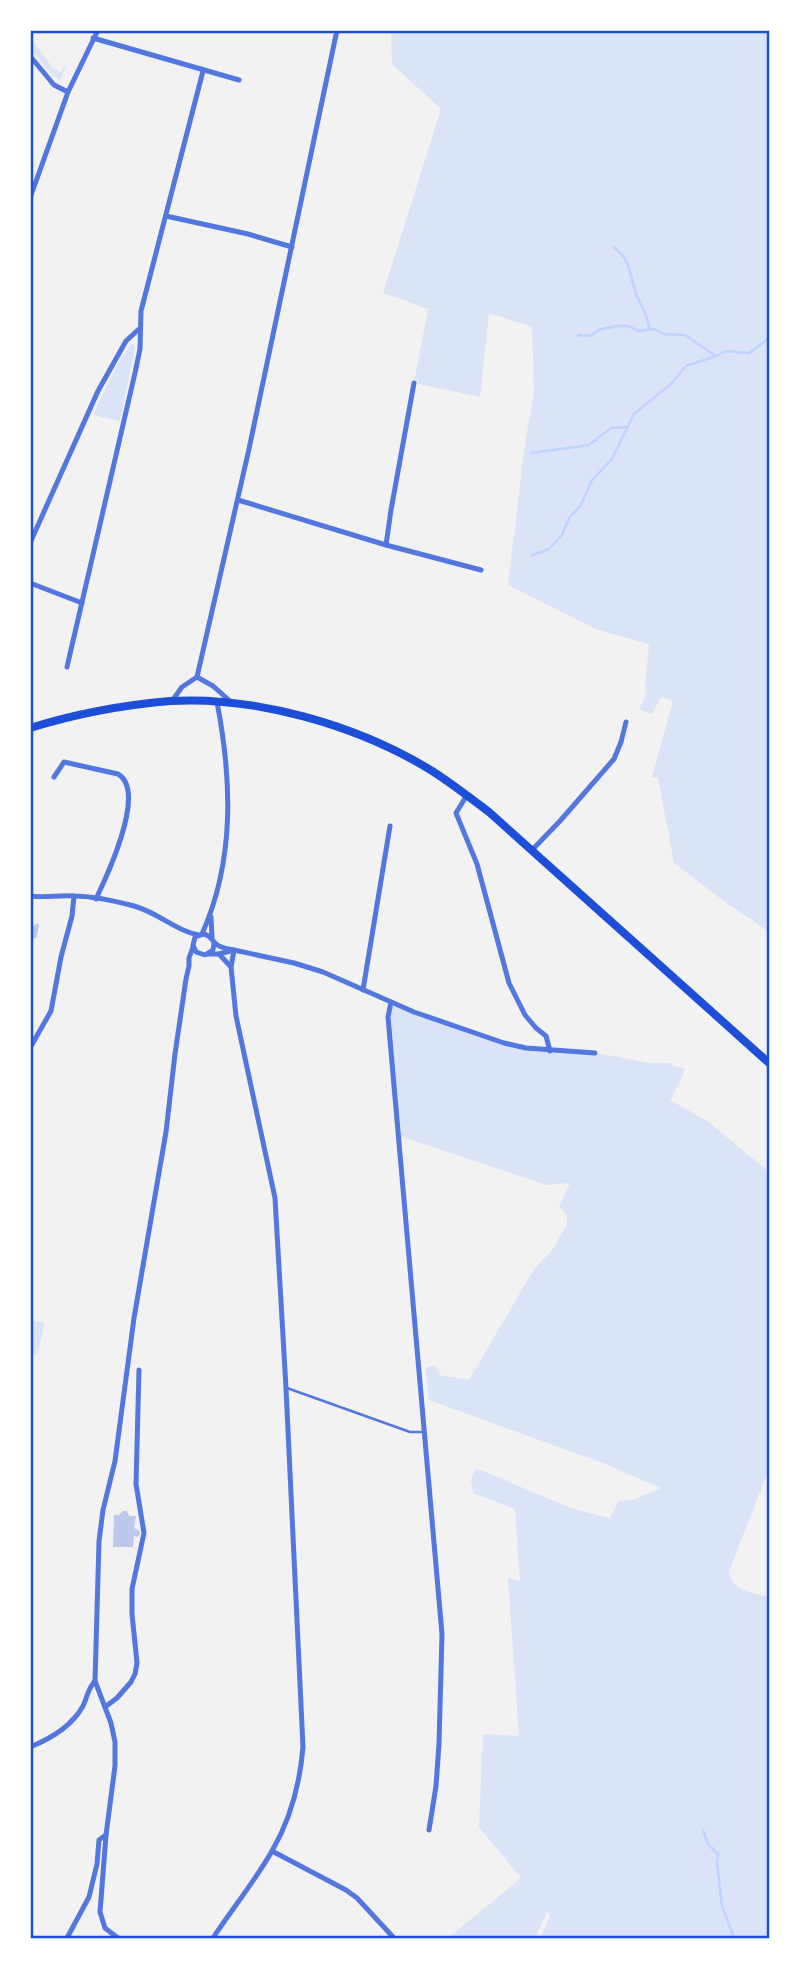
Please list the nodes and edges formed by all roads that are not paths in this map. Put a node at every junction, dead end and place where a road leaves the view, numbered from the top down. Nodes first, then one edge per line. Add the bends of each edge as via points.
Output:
1 (98, 30) edge
2 (337, 30) edge
3 (93, 38) junction
4 (30, 57) edge
5 (203, 71) junction
6 (239, 80) dead end
7 (68, 92) junction
8 (30, 198) edge
9 (166, 216) junction
10 (292, 247) junction
11 (139, 328) junction
12 (414, 383) dead end
13 (238, 500) junction
14 (30, 543) edge
15 (386, 545) junction
16 (481, 570) dead end
17 (30, 583) edge
18 (82, 603) junction
19 (67, 667) dead end
20 (197, 677) junction
21 (172, 701) junction
22 (217, 702) junction
23 (231, 702) junction
24 (626, 722) dead end
25 (30, 728) edge
26 (54, 777) dead end
27 (467, 796) junction
28 (390, 825) dead end
29 (532, 850) junction
30 (74, 896) junction
31 (31, 898) edge
32 (96, 899) junction
33 (211, 914) junction
34 (187, 932) junction
35 (201, 934) junction
36 (213, 941) junction
37 (193, 944) junction
38 (234, 950) junction
39 (208, 954) junction
40 (219, 954) junction
41 (200, 955) junction
42 (189, 966) junction
43 (231, 967) junction
44 (363, 990) junction
45 (391, 1002) junction
46 (30, 1048) edge
47 (550, 1051) junction
48 (595, 1053) dead end
49 (769, 1063) edge
50 (139, 1370) dead end
51 (286, 1388) junction
52 (424, 1432) junction
53 (95, 1681) junction
54 (105, 1707) junction
55 (30, 1747) edge
56 (429, 1830) dead end
57 (106, 1835) junction
58 (272, 1851) junction
59 (67, 1938) edge
60 (118, 1938) edge
61 (214, 1938) edge
62 (394, 1938) edge

1 - 3 street
2 - 10 street
3 - 5 street
3 - 7 street
4 - 7 street via 54,85
5 - 6 street
5 - 9 street
7 - 8 street
9 - 10 street
9 - 11 street
10 - 13 street
11 - 14 street via 114,361
11 - 18 street via 140,349
12 - 15 street
13 - 15 street
13 - 20 street
15 - 16 street
17 - 18 street
18 - 19 street
20 - 21 street
20 - 23 street
21 - 22 main road
21 - 25 main road via 85,713
22 - 23 main road
22 - 33 street via 229,817 222,875
23 - 27 main road via 353,733 428,768
24 - 29 street via 614,759
26 - 32 street via 64,762 118,774 125,782 125,824
27 - 29 main road
27 - 47 street via 456,813 477,864 509,983 525,1015 546,1036
28 - 44 street
29 - 49 main road
30 - 31 street
30 - 32 street
30 - 46 street via 51,1011
32 - 34 street via 156,913
33 - 35 street
33 - 36 street
34 - 35 street
34 - 37 street
35 - 36 street
35 - 37 street
36 - 38 street
36 - 39 street
37 - 41 street
37 - 42 street
38 - 40 street
38 - 43 street
38 - 44 street via 294,962
39 - 40 street
39 - 41 street
40 - 43 street
41 - 42 street
42 - 53 street via 116,1461 103,1510
43 - 51 street via 236,1016 275,1198
44 - 45 street
45 - 47 street via 478,1035
45 - 52 street via 388,1017
47 - 48 street
50 - 54 street via 136,1484 144,1532 132,1589 135,1674
51 - 52 lane via 410,1432
51 - 58 street via 303,1747 291,1808
52 - 56 street via 442,1633 438,1758
53 - 54 street
53 - 55 street via 76,1717
54 - 57 street via 115,1742
57 - 59 street via 99,1840 89,1898
57 - 60 street via 101,1919
58 - 61 street
58 - 62 street via 346,1889

